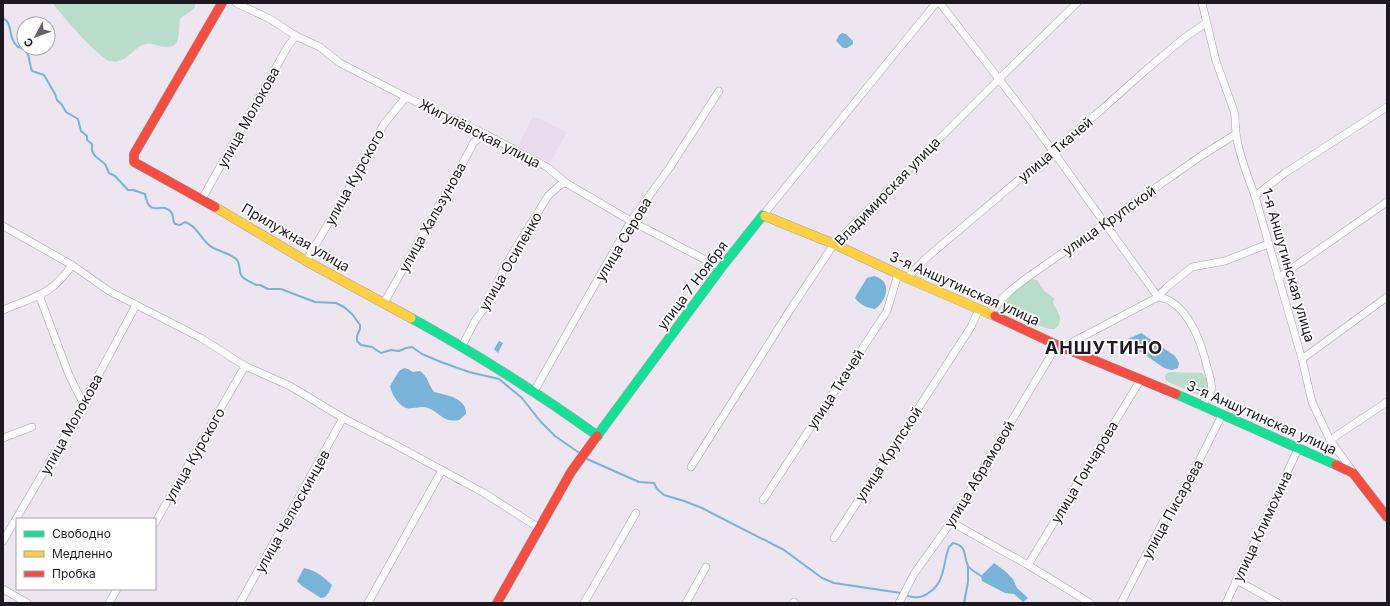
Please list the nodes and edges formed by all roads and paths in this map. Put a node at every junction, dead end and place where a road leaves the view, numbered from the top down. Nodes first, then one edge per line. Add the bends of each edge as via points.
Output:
1 (222, 3) edge
2 (236, 3) edge
3 (936, 3) edge
4 (940, 3) edge
5 (1077, 3) edge
6 (1202, 3) edge
7 (1206, 23) junction
8 (296, 36) junction
9 (999, 79) junction
10 (719, 91) dead end
11 (406, 97) junction
12 (1387, 107) edge
13 (484, 134) junction
14 (1236, 134) junction
15 (1052, 150) junction
16 (566, 183) junction
17 (1255, 196) junction
18 (202, 199) junction
19 (1387, 202) edge
20 (763, 215) junction
21 (631, 221) junction
22 (1105, 224) junction
23 (3, 226) edge
24 (834, 244) junction
25 (1268, 244) junction
26 (306, 261) junction
27 (72, 265) junction
28 (721, 268) junction
29 (898, 274) junction
30 (907, 278) junction
31 (1278, 278) junction
32 (39, 295) junction
33 (1158, 297) junction
34 (1387, 297) edge
35 (384, 303) junction
36 (136, 305) junction
37 (979, 309) junction
38 (3, 310) edge
39 (990, 314) junction
40 (462, 346) junction
41 (1060, 346) junction
42 (1302, 359) junction
43 (246, 366) junction
44 (1141, 379) junction
45 (533, 393) junction
46 (1387, 402) edge
47 (83, 403) junction
48 (1200, 406) junction
49 (1222, 415) junction
50 (343, 418) junction
51 (32, 427) dead end
52 (598, 436) junction
53 (3, 438) edge
54 (1330, 440) junction
55 (1298, 449) junction
56 (691, 467) dead end
57 (442, 470) junction
58 (1353, 472) junction
59 (763, 500) dead end
60 (636, 513) dead end
61 (1387, 517) edge
62 (16, 518) edge
63 (16, 519) edge
64 (156, 522) edge
65 (951, 522) junction
66 (539, 528) junction
67 (834, 538) dead end
68 (3, 541) edge
69 (1028, 565) junction
70 (706, 567) dead end
71 (1236, 580) junction
72 (3, 589) edge
73 (116, 590) edge
74 (28, 603) edge
75 (109, 603) edge
76 (240, 603) edge
77 (368, 603) edge
78 (497, 603) edge
79 (584, 603) edge
80 (686, 603) edge
81 (900, 603) edge
82 (1090, 603) edge
83 (1121, 603) edge
84 (1226, 603) edge
85 (1278, 603) edge

1 - 18 street, Прилужная улица via 133,158 137,165
2 - 8 street, Жигулёвская улица via 270,19
3 - 20 street, улица 7 Ноября
4 - 9 street
5 - 9 street, Владимирская улица
6 - 7 street, 1-я Аншутинская улица
7 - 14 street, 1-я Аншутинская улица via 1234,111
7 - 15 street, улица Ткачей via 1184,38
8 - 11 street, Жигулёвская улица via 320,47 340,63
8 - 18 street, улица Молокова
9 - 15 street
9 - 24 street, Владимирская улица
10 - 21 street, улица Серова via 670,167
11 - 13 street, Жигулёвская улица
11 - 26 street, улица Курского via 384,124
12 - 17 street via 1285,173
13 - 16 street, Жигулёвская улица via 547,167
13 - 35 street, улица Хальзунова via 473,144
14 - 17 street, 1-я Аншутинская улица
14 - 22 street, улица Крупской
15 - 22 street
15 - 30 street, улица Ткачей via 925,258
16 - 21 street, Жигулёвская улица
16 - 40 street, улица Осипенко via 548,196 506,264 488,303 475,320
17 - 25 street, 1-я Аншутинская улица
18 - 26 street, Прилужная улица
19 - 31 street
20 - 24 street, 3-я Аншутинская улица
20 - 28 street, улица 7 Ноября
21 - 28 street, Жигулёвская улица
21 - 45 street, улица Серова
22 - 33 street
22 - 39 street, улица Крупской via 1023,280 1003,297
23 - 27 street
24 - 29 street, 3-я Аншутинская улица
24 - 56 street, Владимирская улица
25 - 31 street, 1-я Аншутинская улица
25 - 33 street via 1225,261 1192,267
26 - 35 street, Прилужная улица
27 - 32 street via 51,289
27 - 36 street via 109,291
28 - 52 street, улица 7 Ноября
29 - 30 street, 3-я Аншутинская улица
29 - 59 street, улица Ткачей via 887,311
30 - 37 street, 3-я Аншутинская улица
31 - 42 street, 1-я Аншутинская улица
32 - 38 street
32 - 47 street via 69,375
33 - 41 street
33 - 48 street via 1169,301 1185,316 1202,348 1212,390
34 - 42 street
35 - 40 street, Прилужная улица
36 - 43 street via 201,338
36 - 47 street, улица Молокова
37 - 39 street, 3-я Аншутинская улица
37 - 67 street, улица Крупской via 971,327
39 - 41 street, 3-я Аншутинская улица
40 - 45 street, Прилужная улица
41 - 44 street, 3-я Аншутинская улица
41 - 65 street, улица Абрамовой
42 - 54 street, 1-я Аншутинская улица via 1312,402
43 - 50 street via 290,386
43 - 64 street, улица Курского
44 - 48 street, 3-я Аншутинская улица
44 - 69 street, улица Гончарова
45 - 52 street, Прилужная улица
46 - 54 street
47 - 62 street, улица Молокова
48 - 49 street, 3-я Аншутинская улица
49 - 55 street, 3-я Аншутинская улица
49 - 83 street, улица Писарева
50 - 57 street
50 - 76 street, улица Челюскинцев
51 - 53 street
52 - 66 street, улица 7 Ноября via 571,472
54 - 58 street, 1-я Аншутинская улица
55 - 58 street, 3-я Аншутинская улица
55 - 71 street, улица Климохина
57 - 66 street
57 - 77 street
58 - 61 street, 1-я Аншутинская улица
60 - 79 street
63 - 68 street, улица Молокова
65 - 69 street
65 - 81 street, улица Абрамовой via 914,574
66 - 78 street, улица 7 Ноября
69 - 82 street
70 - 80 street
71 - 84 street, улица Климохина
71 - 85 street
72 - 74 street
73 - 75 street

